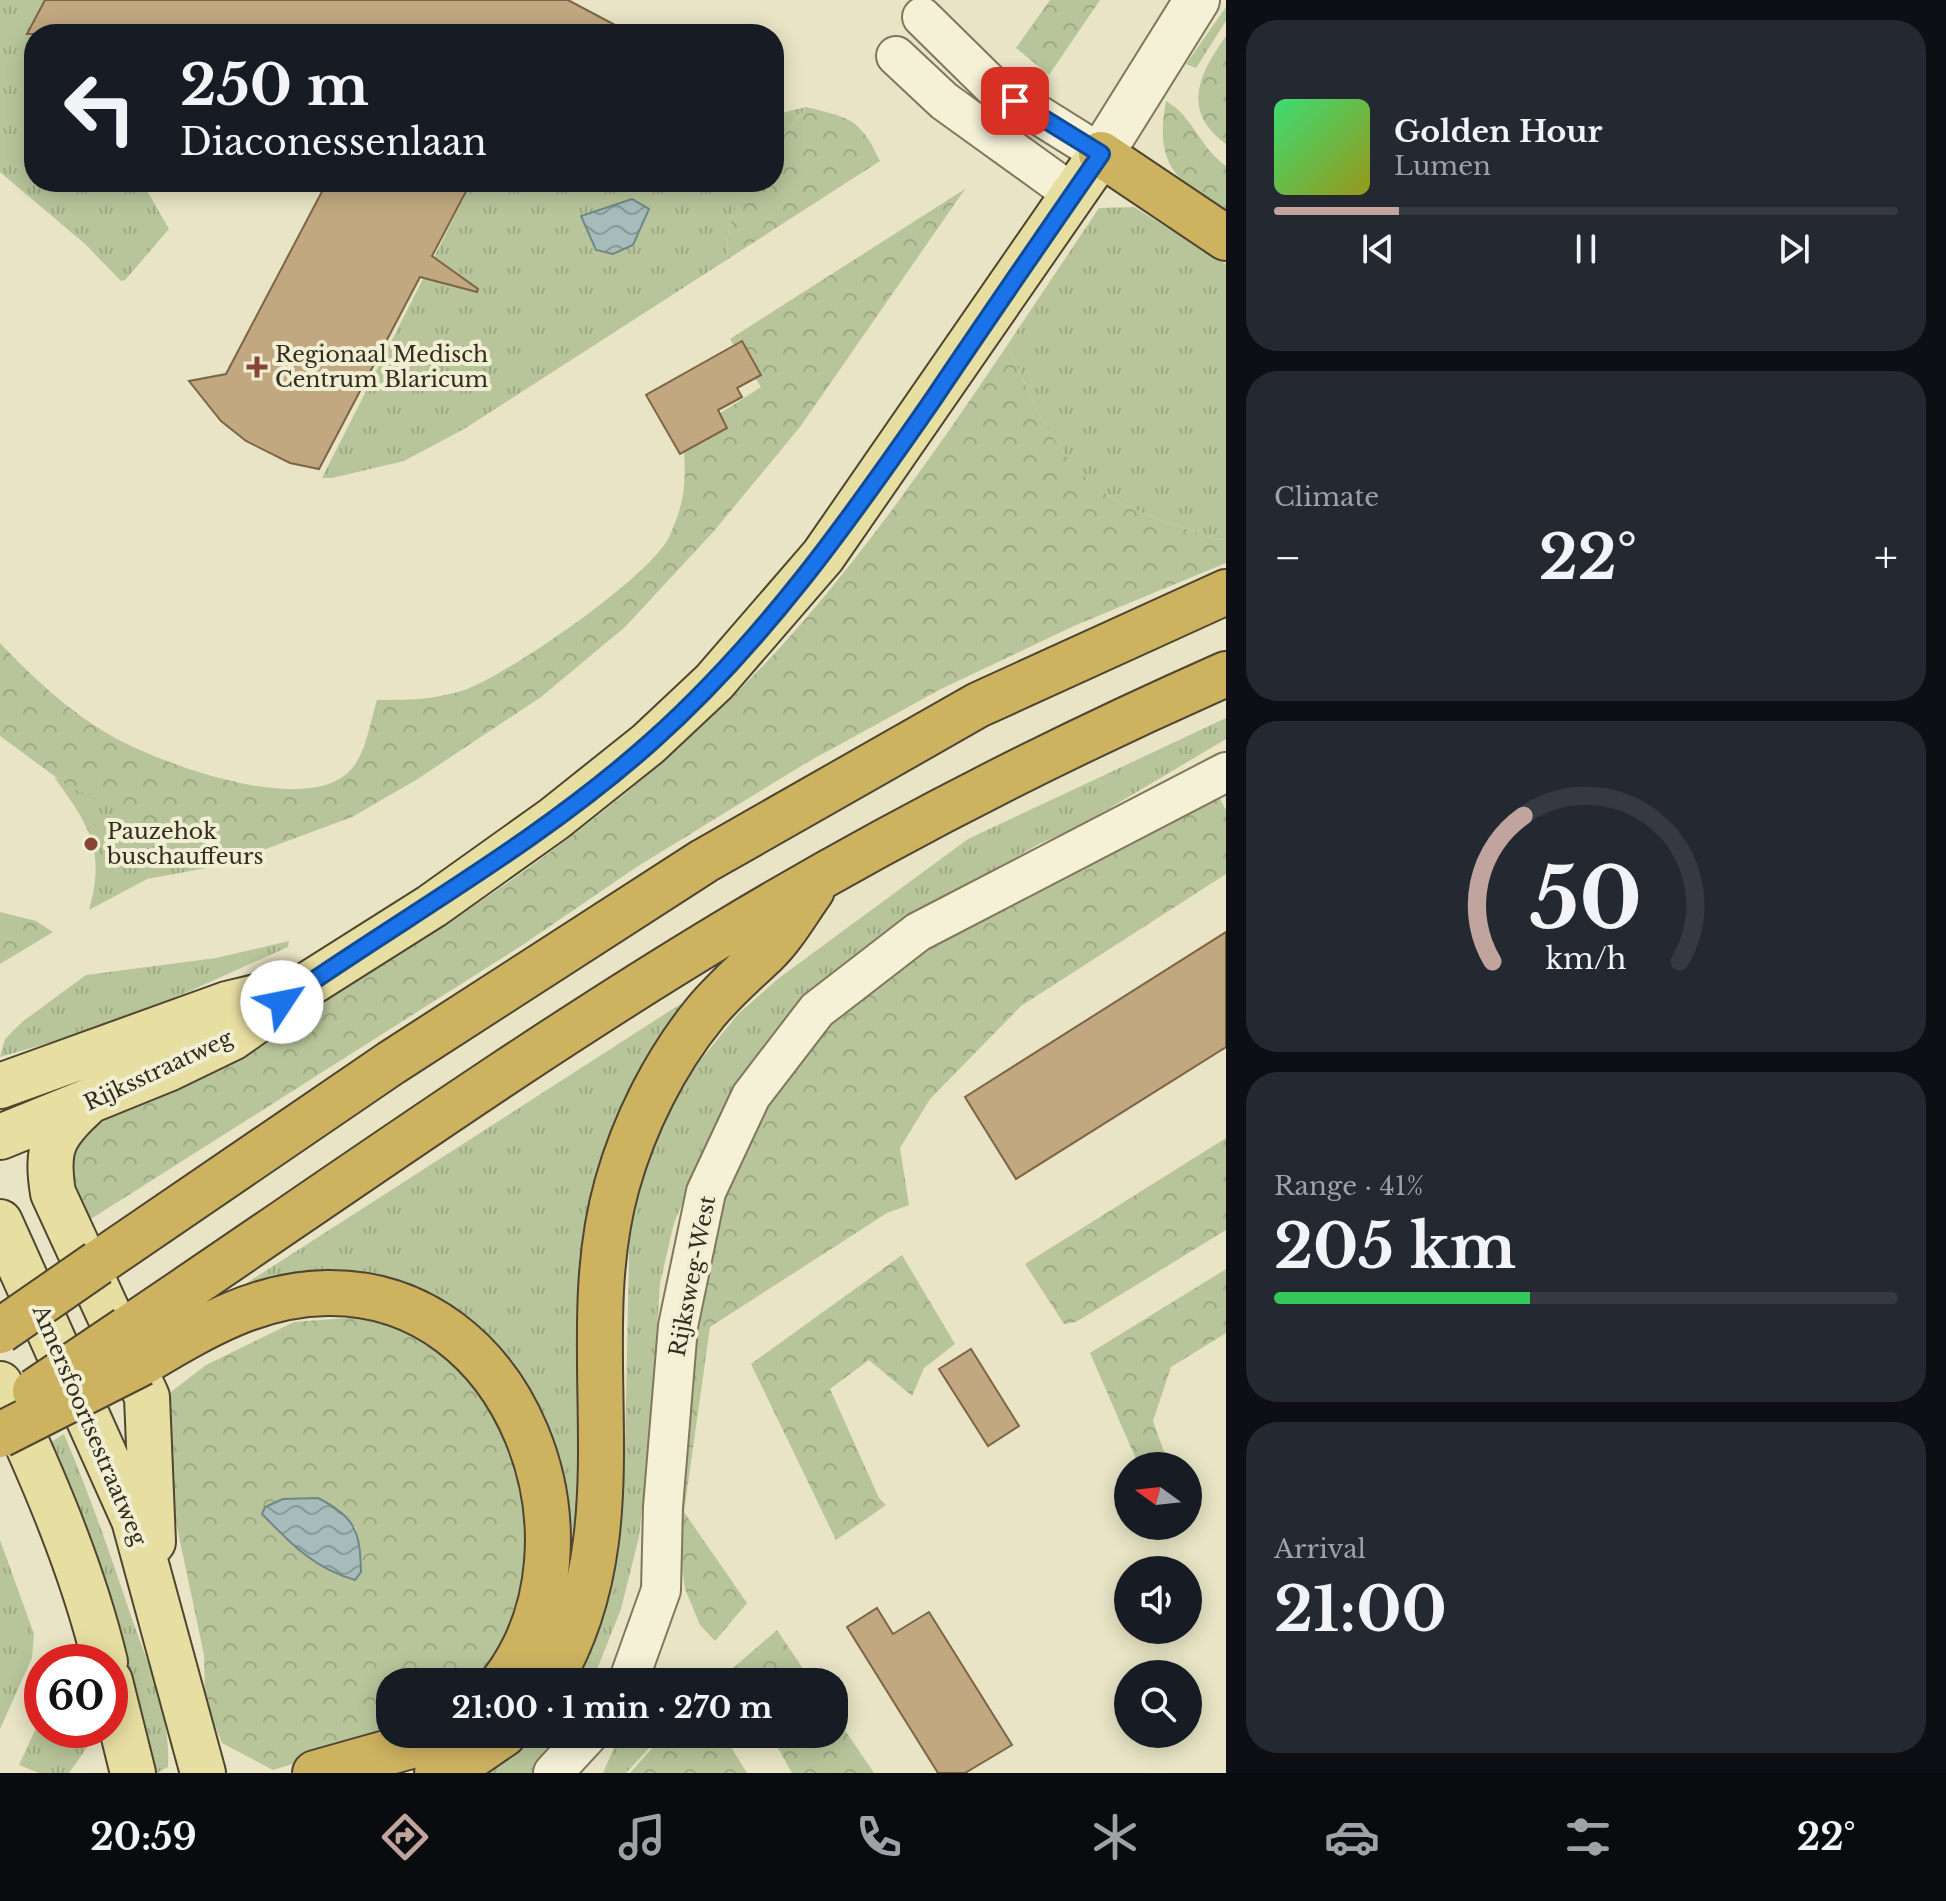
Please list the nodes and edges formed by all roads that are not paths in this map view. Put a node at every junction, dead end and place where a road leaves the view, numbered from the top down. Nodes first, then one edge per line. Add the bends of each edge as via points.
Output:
1 (1197, 0) edge
2 (922, 17) dead end
3 (896, 56) dead end
4 (1101, 154) junction
5 (1073, 194) junction
6 (1226, 238) edge
7 (1226, 592) edge
8 (1226, 674) edge
9 (1226, 772) edge
10 (822, 877) junction
11 (307, 985) junction
12 (0, 1086) edge
13 (87, 1103) junction
14 (0, 1137) edge
15 (0, 1222) edge
16 (0, 1331) edge
17 (134, 1346) junction
18 (0, 1384) edge
19 (0, 1415) edge
20 (0, 1435) edge
21 (153, 1588) junction
22 (101, 1644) edge
23 (512, 1668) edge
24 (556, 1668) edge
25 (633, 1668) edge
26 (127, 1748) edge
27 (404, 1748) edge
28 (484, 1748) edge
29 (576, 1748) edge
30 (133, 1773) edge
31 (203, 1773) edge
32 (315, 1773) edge
33 (437, 1773) edge
34 (553, 1773) edge

1 - 4 street, Rijksstraatweg
2 - 4 street via 992,86
3 - 5 street via 944,101
4 - 5 main road, Rijksstraatweg
4 - 6 highway
5 - 11 main road, Rijksstraatweg via 823,556 714,682 648,744 554,819 432,906
7 - 16 highway, bridge via 978,705 704,861 391,1063
8 - 10 highway via 1063,749
9 - 25 street, Rijksweg-West via 918,932 817,1010 751,1096 706,1192 678,1326 661,1590
10 - 17 highway via 464,1099
10 - 24 highway via 766,952 702,1016 666,1069 625,1161 602,1278 601,1496 594,1563 583,1614
11 - 12 main road, Rijksstraatweg via 227,1004
11 - 13 main road, Rijksstraatweg via 232,1038
13 - 14 main road, Rijksstraatweg
13 - 21 main road via 54,1139 48,1164 53,1193 147,1397
15 - 21 main road, Amersfoortsestraatweg via 134,1520
17 - 19 highway, bridge
17 - 20 highway, bridge
17 - 23 highway via 247,1307 326,1293 368,1297 408,1309 462,1343 508,1397 544,1487 549,1528 543,1603
18 - 22 main road via 40,1474
21 - 31 main road, Amersfoortsestraatweg
26 - 30 main road
27 - 32 highway
28 - 33 highway
29 - 34 street

